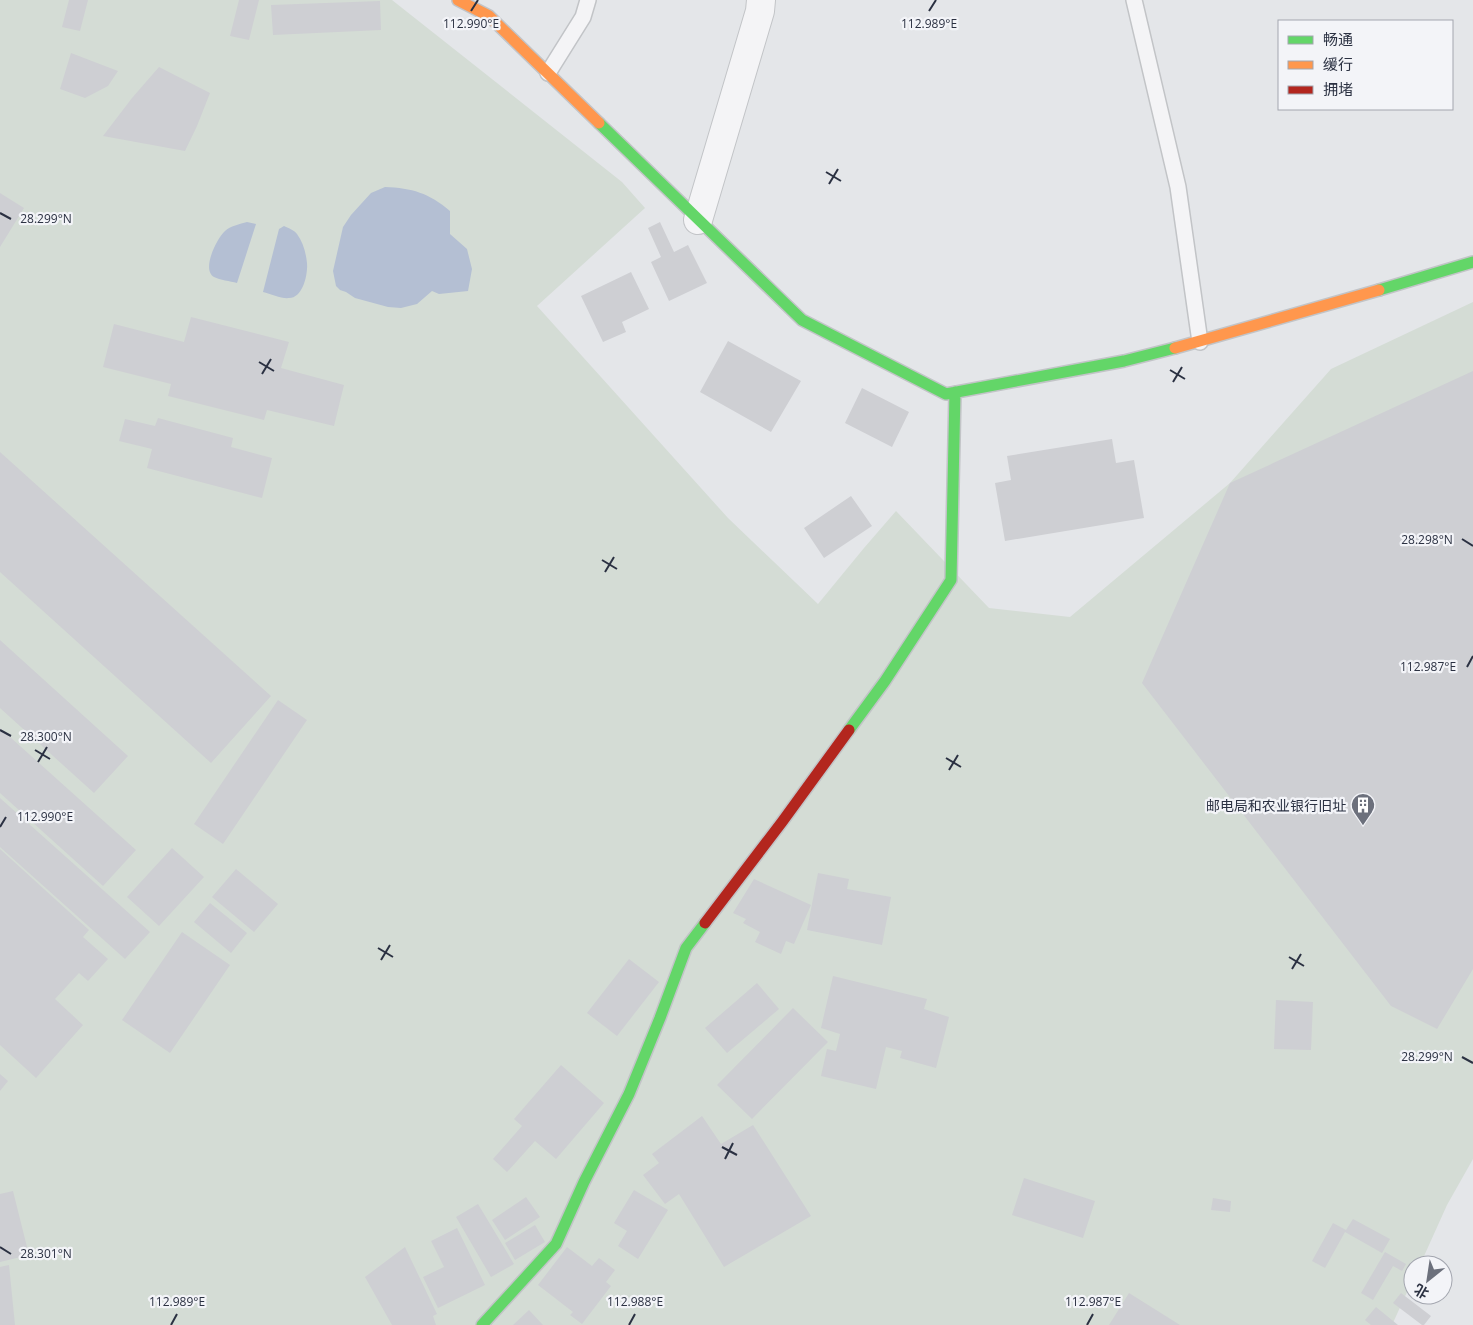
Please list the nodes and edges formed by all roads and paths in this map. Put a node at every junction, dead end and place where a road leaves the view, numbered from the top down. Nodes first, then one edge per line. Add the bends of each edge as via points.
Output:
1 (458, 0) edge
2 (588, 0) edge
3 (761, 0) edge
4 (1134, 0) edge
5 (548, 73) junction
6 (698, 220) junction
7 (1473, 262) edge
8 (1200, 342) junction
9 (955, 392) junction
10 (482, 1325) edge

1 - 5 street via 489,16
2 - 5 lane via 583,17
3 - 6 street
4 - 8 lane via 1178,187
5 - 6 street
6 - 9 street via 802,320 946,394
7 - 8 street
8 - 9 street via 1124,361
9 - 10 street via 951,580 885,681 686,948 629,1094 556,1244

